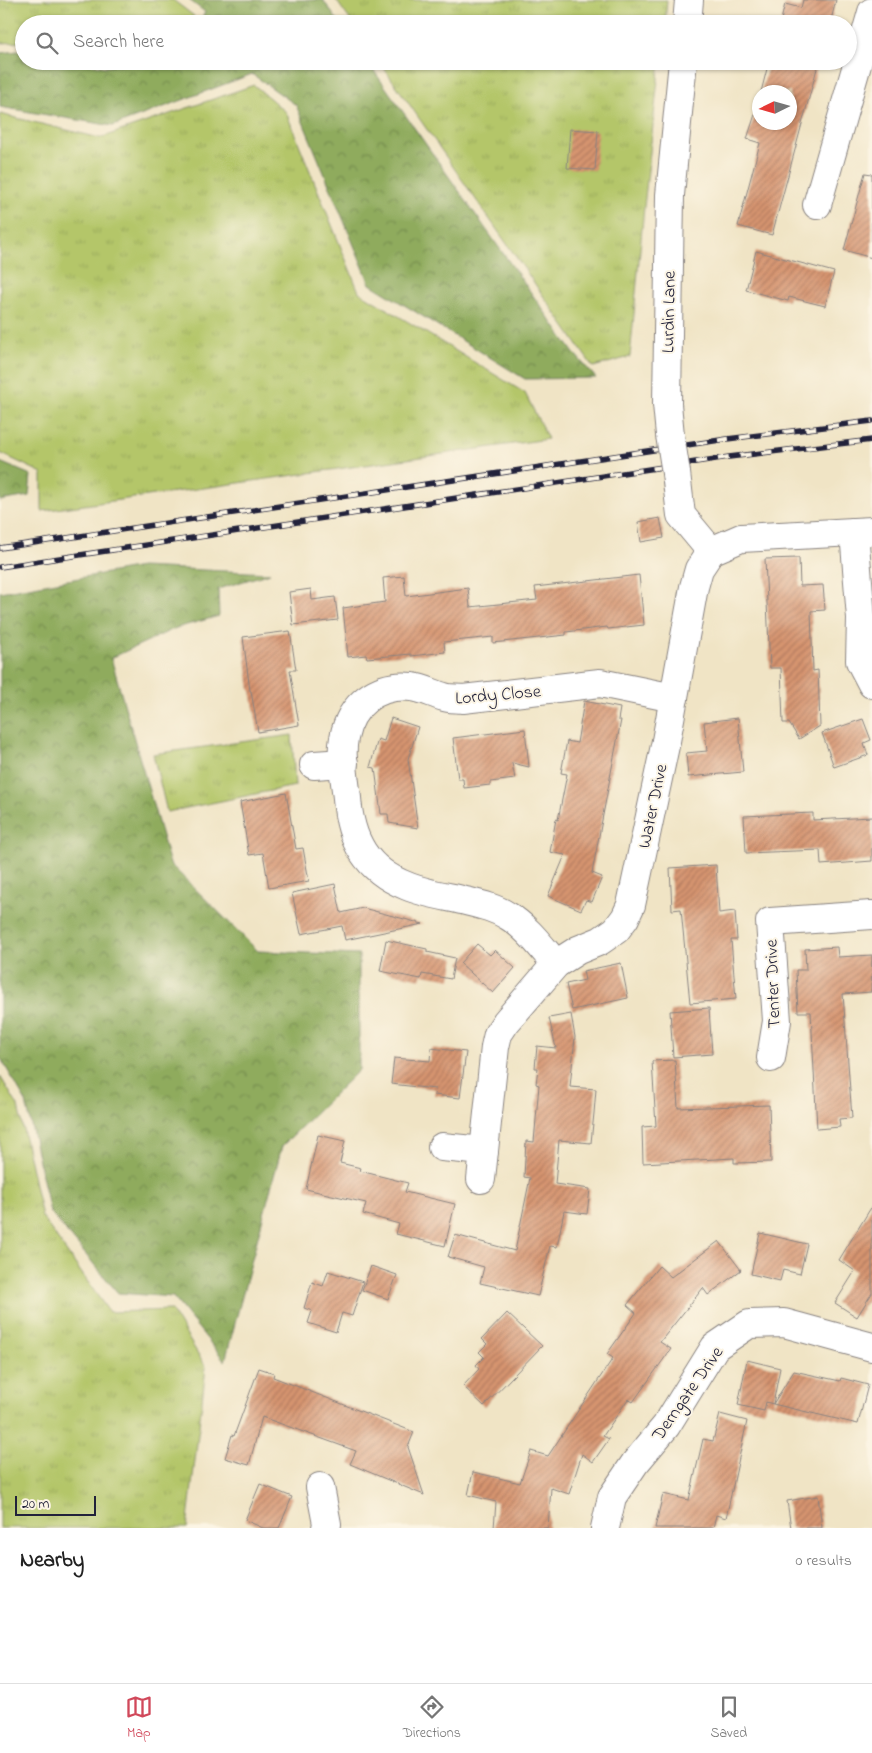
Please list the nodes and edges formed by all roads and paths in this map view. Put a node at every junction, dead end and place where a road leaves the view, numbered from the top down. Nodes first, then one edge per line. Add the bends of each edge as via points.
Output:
1 (689, 0) edge
2 (872, 12) edge
3 (688, 15) edge
4 (857, 65) edge
5 (682, 70) edge
6 (855, 70) edge
7 (817, 205) dead end
8 (863, 531) edge
9 (711, 551) junction
10 (872, 684) edge
11 (674, 698) junction
12 (344, 763) junction
13 (314, 765) dead end
14 (872, 915) edge
15 (556, 964) junction
16 (771, 1058) dead end
17 (442, 1147) dead end
18 (484, 1151) junction
19 (481, 1179) dead end
20 (872, 1346) edge
21 (320, 1487) dead end
22 (331, 1527) edge
23 (605, 1528) edge

1 - 3 street
2 - 4 street
5 - 9 street, Lurdin Lane, bridge via 670,195 667,395 681,515
6 - 7 street
8 - 9 street via 741,538
8 - 10 street via 860,661
9 - 11 street, Water Drive via 694,587
11 - 12 street, Lordy Close via 600,683 463,699 446,698 412,687 395,687 378,691 353,712 343,740
11 - 15 street, Water Drive via 631,905 616,930
12 - 13 street
12 - 15 street, Lordy Close via 348,820 355,840 369,861 388,878 408,887 488,906 509,916
14 - 16 street, Tenter Drive via 770,922 777,1020
15 - 18 street, Water Drive via 498,1034
17 - 18 street
18 - 19 street, Water Drive
20 - 23 street, Derngate Drive via 784,1322 749,1324 715,1347 666,1426 612,1497
21 - 22 street

